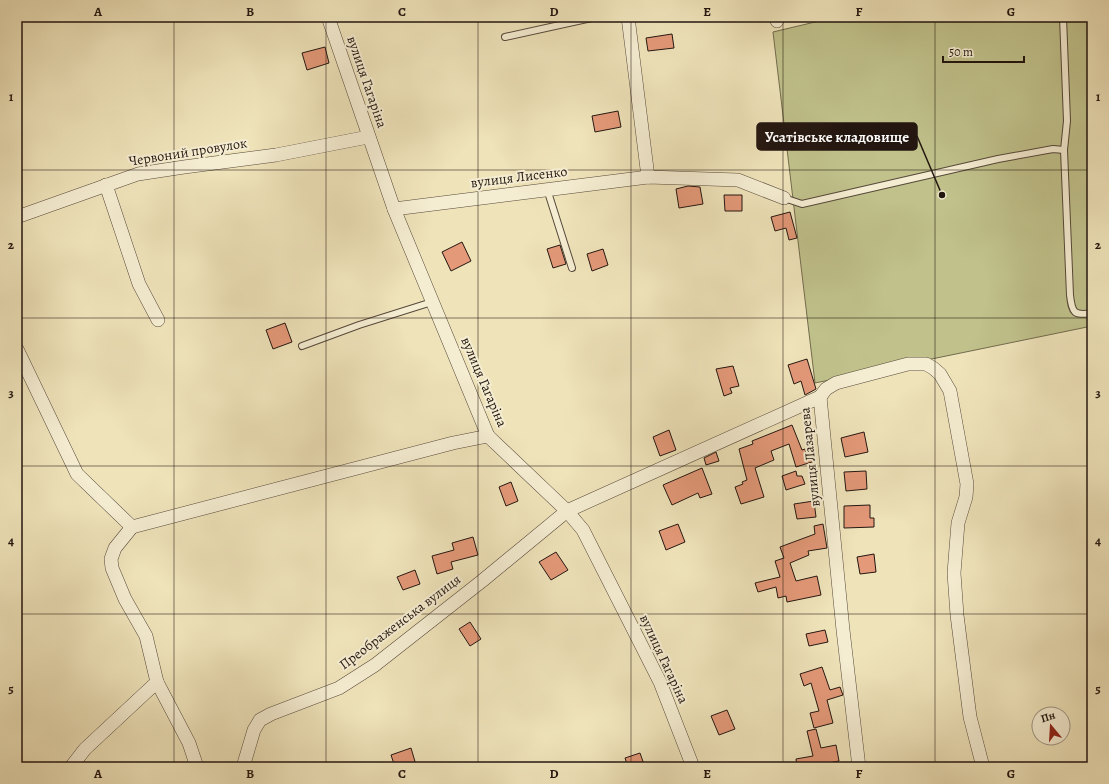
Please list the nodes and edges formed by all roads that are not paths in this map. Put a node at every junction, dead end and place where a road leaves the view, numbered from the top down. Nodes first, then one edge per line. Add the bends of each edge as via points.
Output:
1 (328, 17) edge
2 (596, 17) edge
3 (628, 17) edge
4 (1063, 17) edge
5 (505, 37) dead end
6 (368, 137) junction
7 (1064, 150) junction
8 (648, 177) junction
9 (106, 184) junction
10 (547, 189) junction
11 (784, 198) joint
12 (394, 209) junction
13 (17, 217) edge
14 (572, 268) dead end
15 (432, 302) junction
16 (1092, 313) edge
17 (158, 320) dead end
18 (302, 346) dead end
19 (17, 349) edge
20 (820, 397) junction
21 (488, 436) junction
22 (566, 511) junction
23 (132, 526) junction
24 (157, 682) junction
25 (71, 767) edge
26 (197, 767) edge
27 (243, 767) edge
28 (693, 767) edge
29 (859, 767) edge
30 (983, 767) edge

1 - 6 street, вулиця Гагаріна
2 - 5 lane
3 - 8 street
4 - 7 lane via 1067,121
6 - 9 street, Червоний провулок via 276,156 138,174
6 - 12 street, вулиця Гагаріна
7 - 11 lane via 1053,149 998,159 802,204
7 - 16 lane via 1071,306 1075,313 1080,315
8 - 10 street, вулиця Лисенко
8 - 11 street, вулиця Лисенко via 738,180
9 - 13 street, Червоний провулок
9 - 17 street via 139,284
10 - 12 street, вулиця Лисенко
10 - 14 lane
12 - 15 street, вулиця Гагаріна
15 - 18 lane
15 - 21 street, вулиця Гагаріна
19 - 23 street via 77,474
20 - 22 street, вулиця Лазарева
20 - 29 street, вулиця Лазарева
20 - 30 street via 826,389 836,383 913,363 926,364 933,368 940,374 950,391 967,484 958,523 954,573 957,615 970,717
21 - 22 street, вулиця Гагаріна
21 - 23 street
22 - 27 street, Преображенська вулиця via 375,665 339,688 260,720 254,730
22 - 28 street, вулиця Гагаріна via 583,530 660,682
23 - 24 street via 115,548 111,560 112,568 125,599 146,636
24 - 25 street via 85,749
24 - 26 street via 189,743

